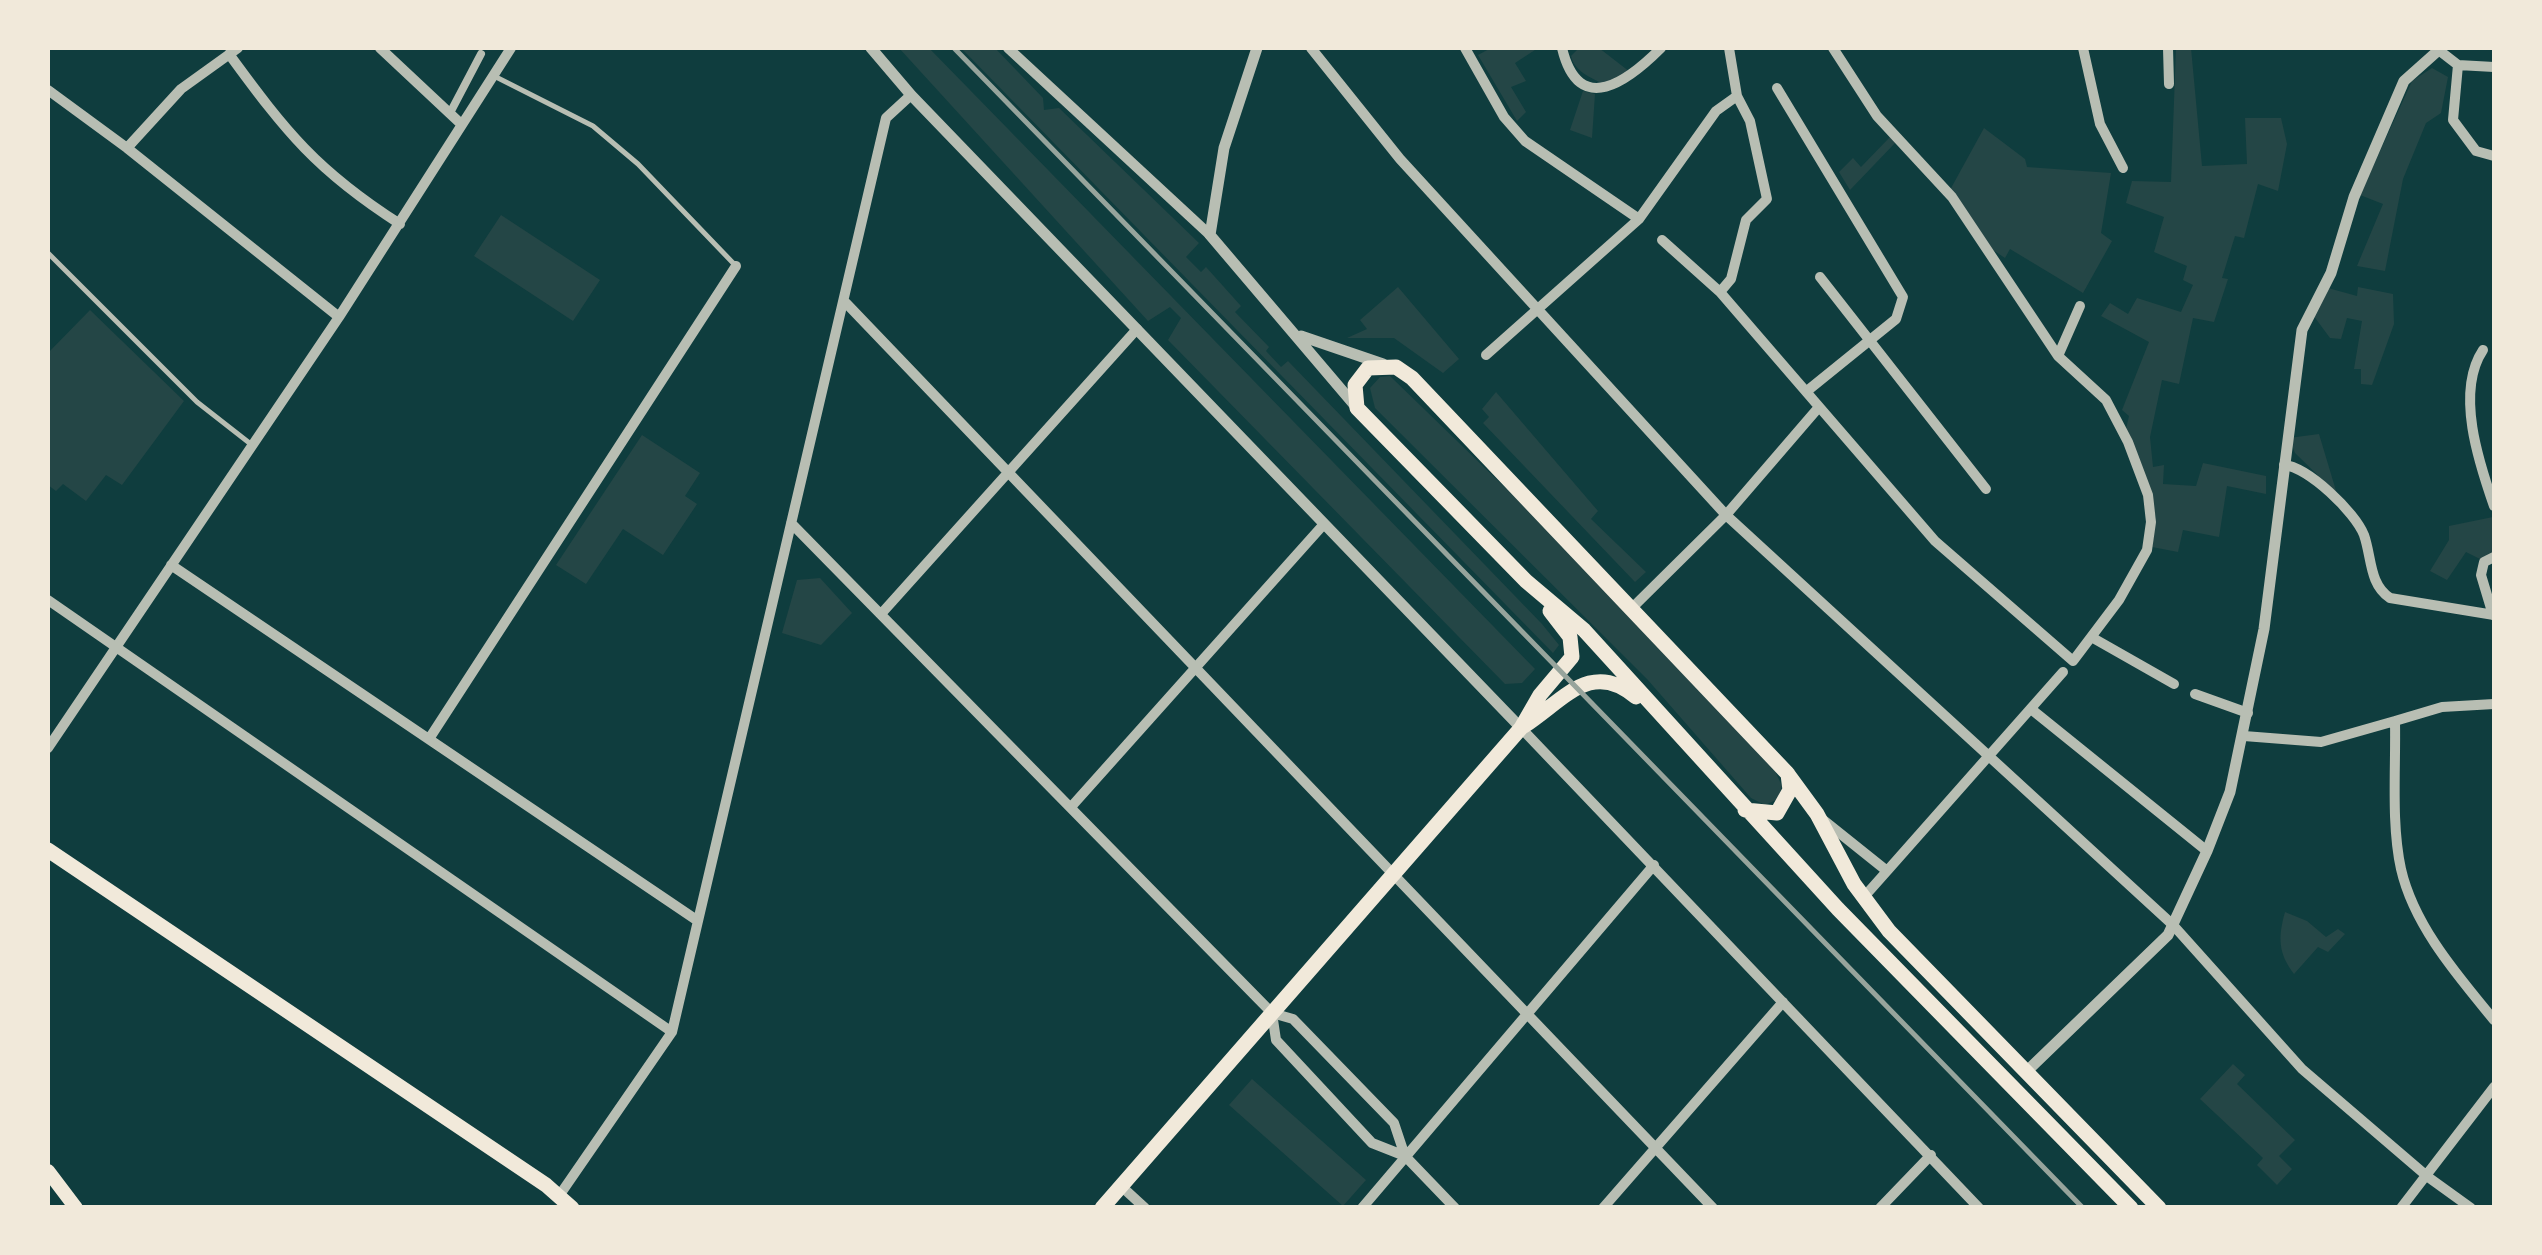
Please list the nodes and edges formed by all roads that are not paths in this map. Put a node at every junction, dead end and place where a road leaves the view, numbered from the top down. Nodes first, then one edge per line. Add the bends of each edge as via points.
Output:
1 (380, 48) edge
2 (511, 48) edge
3 (871, 48) edge
4 (1008, 48) edge
5 (1257, 48) edge
6 (1311, 48) edge
7 (1465, 48) edge
8 (1564, 48) edge
9 (1661, 48) edge
10 (1729, 48) edge
11 (1833, 48) edge
12 (2084, 48) edge
13 (2168, 48) edge
14 (2438, 48) edge
15 (234, 51) edge
16 (482, 54) dead end
17 (2458, 65) junction
18 (2494, 67) edge
19 (493, 76) junction
20 (2169, 84) dead end
21 (1777, 88) dead end
22 (48, 90) edge
23 (911, 95) junction
24 (1737, 96) junction
25 (450, 114) junction
26 (459, 122) junction
27 (127, 148) junction
28 (2494, 156) edge
29 (2123, 168) dead end
30 (1639, 219) junction
31 (400, 224) junction
32 (1210, 235) junction
33 (1662, 240) dead end
34 (48, 253) edge
35 (736, 266) joint
36 (1820, 277) dead end
37 (1720, 292) junction
38 (846, 303) junction
39 (2080, 306) dead end
40 (1537, 313) junction
41 (339, 317) junction
42 (1136, 329) junction
43 (1297, 334) junction
44 (1871, 339) junction
45 (2484, 350) dead end
46 (1486, 356) dead end
47 (2058, 356) junction
48 (1385, 364) junction
49 (1806, 391) junction
50 (1819, 407) junction
51 (1358, 408) junction
52 (252, 445) junction
53 (2284, 465) junction
54 (1008, 472) junction
55 (1986, 489) dead end
56 (2494, 506) edge
57 (1726, 514) junction
58 (792, 523) junction
59 (1324, 524) junction
60 (2494, 557) edge
61 (171, 565) junction
62 (1526, 581) junction
63 (48, 600) edge
64 (1632, 608) junction
65 (881, 614) junction
66 (2494, 615) edge
67 (2093, 638) junction
68 (115, 647) junction
69 (1196, 668) junction
70 (2063, 672) dead end
71 (2174, 684) dead end
72 (2195, 694) dead end
73 (2494, 704) edge
74 (2031, 709) junction
75 (2248, 713) junction
76 (1664, 721) junction
77 (2395, 721) junction
78 (1520, 728) junction
79 (2244, 736) junction
80 (429, 740) junction
81 (48, 748) edge
82 (1991, 754) junction
83 (1788, 774) junction
84 (1071, 808) junction
85 (1745, 810) junction
86 (1817, 814) junction
87 (48, 850) edge
88 (2207, 851) junction
89 (1654, 865) junction
90 (1886, 871) junction
91 (1394, 874) junction
92 (1863, 898) junction
93 (698, 921) junction
94 (2174, 925) junction
95 (1783, 1002) junction
96 (1272, 1012) junction
97 (1529, 1016) junction
98 (2494, 1020) edge
99 (672, 1032) junction
100 (2026, 1072) junction
101 (2494, 1087) edge
102 (1656, 1147) junction
103 (1930, 1155) junction
104 (1405, 1156) junction
105 (48, 1171) edge
106 (2428, 1176) junction
107 (1121, 1186) junction
108 (559, 1196) junction
109 (76, 1208) edge
110 (572, 1208) edge
111 (1102, 1208) edge
112 (1145, 1208) edge
113 (1362, 1208) edge
114 (1455, 1208) edge
115 (1603, 1208) edge
116 (1713, 1208) edge
117 (1880, 1208) edge
118 (1980, 1208) edge
119 (2131, 1208) edge
120 (2159, 1208) edge
121 (2401, 1208) edge
122 (2471, 1208) edge

1 - 25 street
2 - 19 street
3 - 23 street
4 - 32 street
5 - 32 street via 1224,148
6 - 40 street
7 - 30 street via 1525,141
8 - 9 street via 1573,74 1606,88 1626,82
10 - 24 street
11 - 47 street via 1877,116 1952,197
12 - 29 street via 2100,124
13 - 20 street
14 - 17 street
14 - 53 street via 2404,82 2302,330
15 - 27 street via 181,89
15 - 31 street via 282,126 327,174
16 - 25 street
17 - 18 street
17 - 28 street via 2453,120 2476,151
19 - 26 street
19 - 35 lane via 593,126
21 - 44 street via 1903,297 1896,319
22 - 27 street
23 - 38 street via 886,118
23 - 42 street
24 - 30 street via 1716,111
24 - 37 street via 1750,121 1767,199 1746,220 1731,278
25 - 26 street
26 - 31 street
27 - 41 street
30 - 40 street
31 - 41 street
32 - 43 street
33 - 37 street
34 - 52 lane via 197,402
35 - 80 street
36 - 44 street
37 - 49 street
38 - 54 street
38 - 58 street
39 - 47 street
40 - 46 street
40 - 57 street
41 - 52 street
42 - 54 street
42 - 59 street
43 - 48 street
43 - 51 street
44 - 49 street
44 - 55 street
45 - 56 street via 2474,370 2472,434
47 - 67 street via 2117,416 2150,508 2146,550
48 - 51 main road via 1359,378 1353,392
48 - 64 main road via 1412,378
49 - 50 street
50 - 57 street
50 - 67 street via 1934,541 2073,661
51 - 62 main road
52 - 61 street
53 - 66 street via 2313,476 2361,528 2380,591
53 - 75 street
54 - 65 street
54 - 69 street
57 - 64 street
57 - 82 street
58 - 65 street
58 - 93 street
59 - 69 street
59 - 78 street
60 - 66 street via 2484,562 2481,575
61 - 68 street
61 - 80 street
62 - 76 main road via 1584,630
62 - 78 main road via 1573,646 1565,669
63 - 68 street
64 - 83 main road
65 - 84 street
67 - 71 street
68 - 81 street
68 - 99 street
69 - 84 street
69 - 91 street
70 - 74 street
72 - 75 street
73 - 77 street via 2442,706
74 - 82 street
74 - 88 street
75 - 79 street
76 - 78 main road via 1602,678
76 - 85 main road
77 - 79 street via 2322,742
77 - 98 street via 2401,868 2412,902 2443,956
78 - 89 street
78 - 91 main road
79 - 88 street
80 - 93 street
82 - 90 street
82 - 94 street
83 - 85 main road via 1790,790 1777,813
83 - 86 main road
84 - 96 street
85 - 119 main road
86 - 90 street
86 - 92 main road
87 - 108 main road
88 - 94 street
89 - 95 street
89 - 97 street
90 - 92 street
91 - 96 main road
91 - 97 street
92 - 100 main road
93 - 99 street
94 - 100 street
94 - 106 street via 2302,1069
95 - 102 street
95 - 103 street
96 - 104 street via 1294,1019 1394,1123
96 - 104 street via 1276,1040 1372,1143
96 - 107 main road
97 - 102 street
97 - 104 street
99 - 108 street
100 - 120 main road
101 - 106 street
102 - 115 street
102 - 116 street
103 - 117 street
103 - 118 street
104 - 113 street
104 - 114 street
105 - 109 main road
106 - 121 street
106 - 122 street
107 - 111 main road
107 - 112 street
108 - 110 main road

